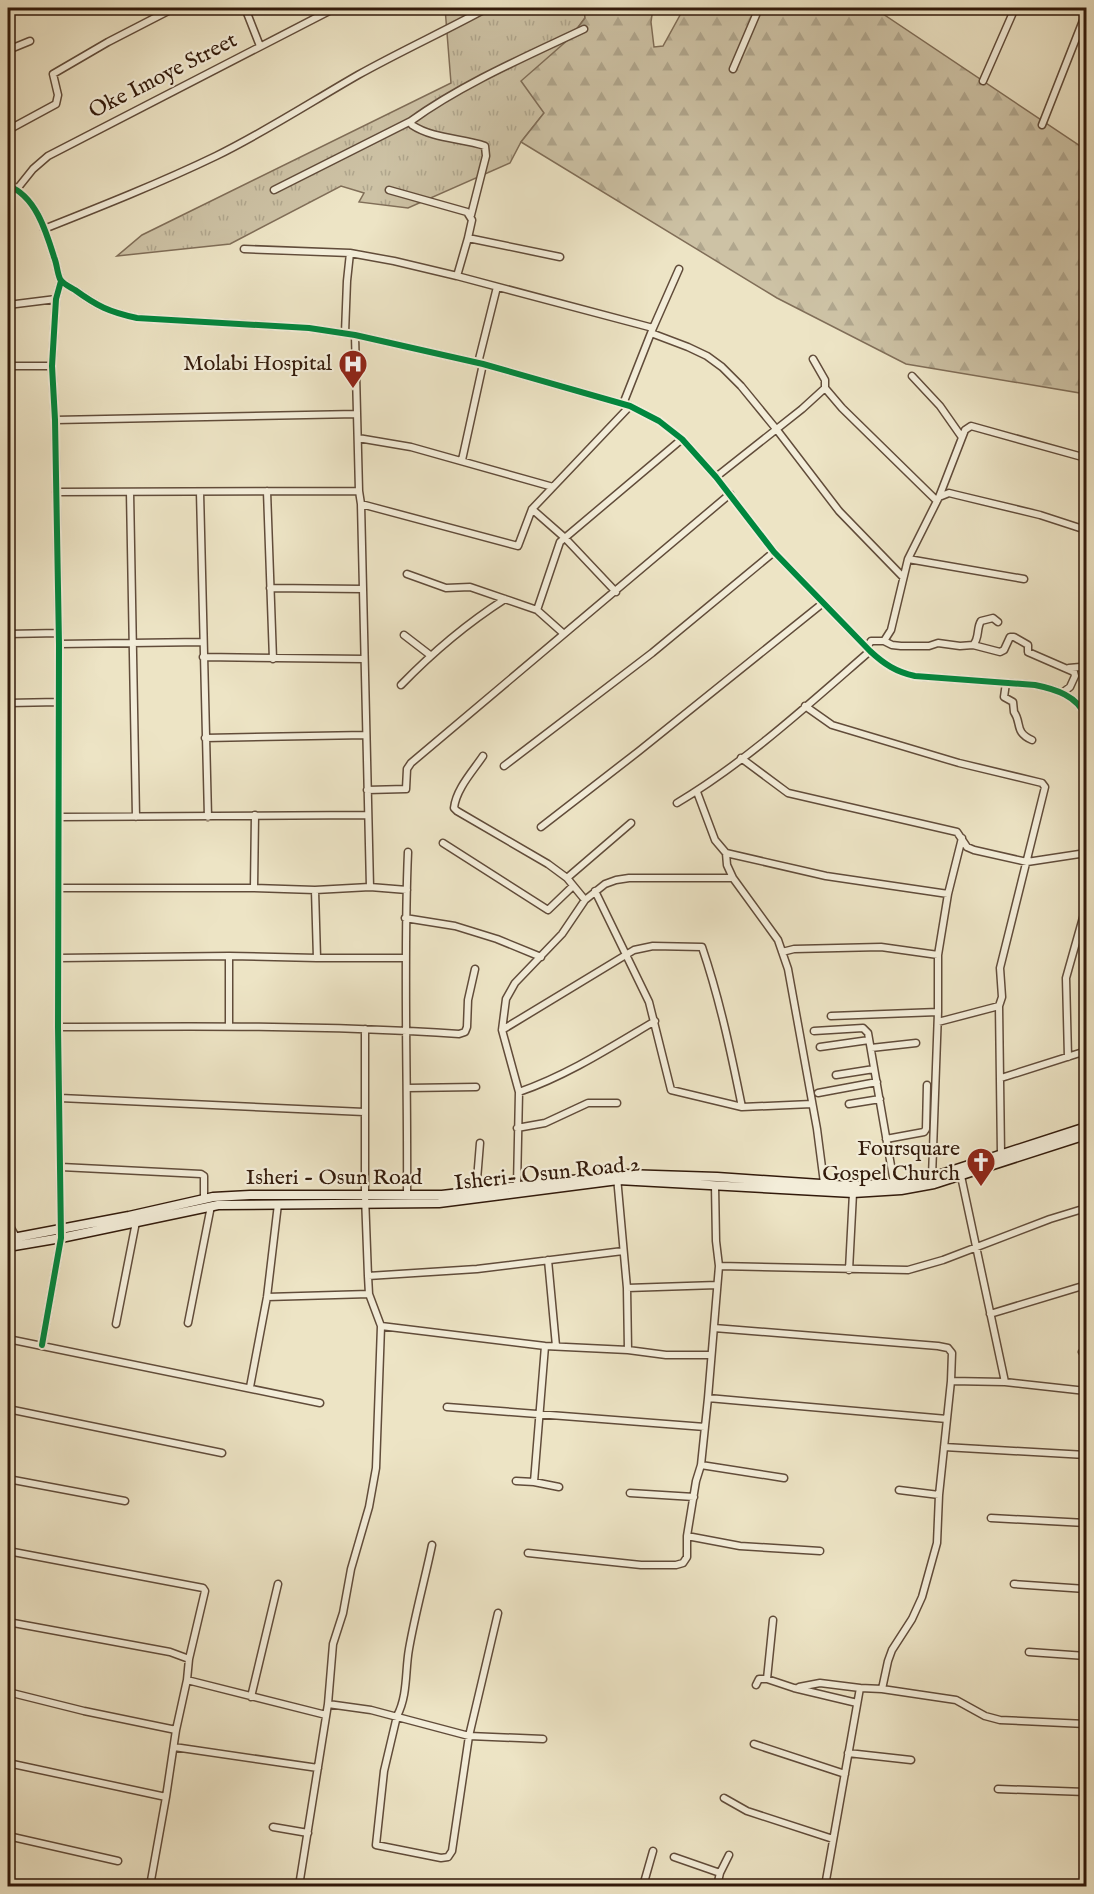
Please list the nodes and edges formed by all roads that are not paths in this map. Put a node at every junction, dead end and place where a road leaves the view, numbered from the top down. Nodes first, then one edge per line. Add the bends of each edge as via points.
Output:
1 (174, 8) edge
2 (245, 8) edge
3 (335, 8) edge
4 (488, 8) edge
5 (759, 8) edge
6 (1015, 8) edge
7 (1086, 13) edge
8 (584, 29) dead end
9 (30, 41) dead end
10 (260, 46) junction
11 (8, 50) edge
12 (733, 69) dead end
13 (983, 81) dead end
14 (411, 121) junction
15 (1042, 124) dead end
16 (8, 130) edge
17 (8, 186) edge
18 (17, 189) junction
19 (274, 190) dead end
20 (388, 190) dead end
21 (471, 216) junction
22 (44, 229) junction
23 (468, 238) junction
24 (244, 249) dead end
25 (350, 253) junction
26 (560, 257) dead end
27 (679, 269) dead end
28 (458, 276) junction
29 (61, 281) junction
30 (497, 287) junction
31 (56, 299) junction
32 (8, 306) edge
33 (652, 331) junction
34 (345, 333) junction
35 (355, 334) junction
36 (813, 359) dead end
37 (481, 363) junction
38 (8, 366) edge
39 (52, 366) junction
40 (912, 376) dead end
41 (825, 388) junction
42 (627, 405) junction
43 (357, 414) junction
44 (55, 420) junction
45 (777, 430) junction
46 (961, 436) junction
47 (358, 438) junction
48 (682, 440) junction
49 (1086, 458) edge
50 (462, 460) junction
51 (716, 477) junction
52 (553, 487) junction
53 (267, 491) junction
54 (359, 491) junction
55 (56, 492) junction
56 (130, 492) junction
57 (200, 492) junction
58 (730, 494) junction
59 (938, 499) junction
60 (361, 504) junction
61 (532, 509) junction
62 (1086, 530) edge
63 (565, 538) junction
64 (774, 552) junction
65 (908, 559) junction
66 (407, 574) dead end
67 (903, 577) junction
68 (1024, 579) dead end
69 (270, 588) junction
70 (362, 589) junction
71 (616, 592) junction
72 (506, 599) junction
73 (823, 603) junction
74 (537, 610) junction
75 (998, 622) dead end
76 (59, 633) junction
77 (8, 634) edge
78 (564, 634) junction
79 (404, 635) dead end
80 (884, 641) junction
81 (133, 642) junction
82 (202, 642) junction
83 (59, 644) junction
84 (973, 645) junction
85 (868, 649) junction
86 (430, 655) junction
87 (203, 657) junction
88 (273, 659) junction
89 (364, 659) junction
90 (1070, 669) junction
91 (1086, 669) edge
92 (1006, 683) junction
93 (401, 685) dead end
94 (1062, 693) junction
95 (59, 702) junction
96 (8, 703) edge
97 (805, 706) junction
98 (1086, 717) edge
99 (366, 735) junction
100 (206, 738) junction
101 (1032, 740) dead end
102 (483, 756) dead end
103 (741, 758) junction
104 (504, 766) dead end
105 (367, 790) junction
106 (697, 792) junction
107 (677, 803) dead end
108 (368, 814) junction
109 (255, 815) junction
110 (59, 817) junction
111 (136, 817) junction
112 (208, 817) junction
113 (631, 824) dead end
114 (541, 827) dead end
115 (962, 838) junction
116 (443, 843) dead end
117 (408, 852) dead end
118 (726, 853) junction
119 (1086, 853) edge
120 (1027, 862) junction
121 (567, 878) junction
122 (733, 878) junction
123 (573, 886) junction
124 (370, 887) junction
125 (59, 888) junction
126 (254, 888) junction
127 (315, 890) junction
128 (407, 890) junction
129 (595, 891) junction
130 (948, 894) junction
131 (585, 900) junction
132 (1086, 907) edge
133 (405, 918) junction
134 (782, 952) junction
135 (627, 954) junction
136 (938, 955) junction
137 (229, 956) junction
138 (541, 957) junction
139 (58, 958) junction
140 (317, 958) junction
141 (405, 958) junction
142 (475, 969) dead end
143 (999, 1006) junction
144 (938, 1012) junction
145 (831, 1016) dead end
146 (655, 1021) junction
147 (938, 1022) junction
148 (229, 1026) junction
149 (58, 1027) junction
150 (365, 1029) junction
151 (406, 1030) junction
152 (502, 1030) junction
153 (814, 1031) dead end
154 (869, 1040) junction
155 (916, 1043) dead end
156 (820, 1047) dead end
157 (871, 1048) junction
158 (1086, 1051) edge
159 (1068, 1057) junction
160 (874, 1069) junction
161 (836, 1075) dead end
162 (1001, 1078) junction
163 (877, 1083) junction
164 (927, 1085) dead end
165 (476, 1087) dead end
166 (408, 1088) junction
167 (519, 1092) junction
168 (818, 1093) dead end
169 (60, 1098) junction
170 (880, 1099) junction
171 (617, 1103) dead end
172 (812, 1104) junction
173 (849, 1104) dead end
174 (742, 1107) junction
175 (364, 1112) junction
176 (1086, 1127) edge
177 (517, 1128) junction
178 (1086, 1136) edge
179 (886, 1139) junction
180 (480, 1143) dead end
181 (1001, 1154) junction
182 (61, 1167) junction
183 (961, 1176) junction
184 (617, 1177) junction
185 (932, 1177) junction
186 (894, 1183) junction
187 (824, 1184) junction
188 (715, 1185) junction
189 (517, 1186) junction
190 (476, 1192) junction
191 (854, 1193) junction
192 (407, 1196) junction
193 (204, 1199) junction
194 (365, 1199) junction
195 (278, 1204) junction
196 (211, 1206) junction
197 (1086, 1208) edge
198 (136, 1221) junction
199 (8, 1223) edge
200 (61, 1234) junction
201 (12, 1238) edge
202 (976, 1246) junction
203 (8, 1247) edge
204 (623, 1251) junction
205 (548, 1260) junction
206 (719, 1266) junction
207 (849, 1270) junction
208 (368, 1276) junction
209 (717, 1285) junction
210 (1086, 1285) edge
211 (627, 1288) junction
212 (369, 1294) junction
213 (267, 1298) junction
214 (990, 1314) junction
215 (188, 1323) dead end
216 (116, 1324) dead end
217 (381, 1326) junction
218 (714, 1328) junction
219 (8, 1339) edge
220 (42, 1345) junction
221 (545, 1346) junction
222 (556, 1346) junction
223 (628, 1350) junction
224 (711, 1356) junction
225 (951, 1381) junction
226 (1005, 1382) junction
227 (250, 1387) junction
228 (1086, 1391) edge
229 (708, 1398) junction
230 (320, 1403) dead end
231 (447, 1407) dead end
232 (8, 1409) edge
233 (540, 1414) junction
234 (947, 1419) junction
235 (705, 1427) junction
236 (944, 1447) junction
237 (222, 1453) dead end
238 (1086, 1455) edge
239 (701, 1465) junction
240 (784, 1478) dead end
241 (8, 1479) edge
242 (516, 1481) dead end
243 (534, 1482) junction
244 (559, 1487) dead end
245 (899, 1490) dead end
246 (630, 1493) dead end
247 (939, 1495) junction
248 (694, 1497) junction
249 (125, 1501) dead end
250 (991, 1518) dead end
251 (1086, 1523) edge
252 (687, 1536) junction
253 (432, 1545) dead end
254 (8, 1551) edge
255 (820, 1551) dead end
256 (528, 1552) dead end
257 (278, 1584) dead end
258 (1014, 1584) dead end
259 (1086, 1589) edge
260 (498, 1612) dead end
261 (773, 1620) dead end
262 (8, 1622) edge
263 (1029, 1652) dead end
264 (1086, 1656) edge
265 (189, 1659) junction
266 (767, 1679) junction
267 (187, 1680) junction
268 (756, 1685) dead end
269 (794, 1688) junction
270 (860, 1688) junction
271 (882, 1689) junction
272 (8, 1692) edge
273 (251, 1697) junction
274 (857, 1703) junction
275 (328, 1704) junction
276 (326, 1715) junction
277 (397, 1716) junction
278 (1086, 1724) edge
279 (176, 1730) junction
280 (469, 1736) junction
281 (543, 1739) dead end
282 (754, 1744) dead end
283 (174, 1748) junction
284 (848, 1753) junction
285 (911, 1760) dead end
286 (8, 1763) edge
287 (318, 1768) junction
288 (845, 1774) junction
289 (998, 1789) dead end
290 (1086, 1791) edge
291 (166, 1797) junction
292 (724, 1798) dead end
293 (273, 1827) dead end
294 (308, 1833) junction
295 (8, 1836) edge
296 (833, 1839) junction
297 (653, 1851) dead end
298 (729, 1855) dead end
299 (674, 1857) dead end
300 (118, 1861) dead end
301 (720, 1873) junction
302 (150, 1887) edge
303 (299, 1887) edge
304 (643, 1887) edge
305 (717, 1887) edge
306 (825, 1887) edge

1 - 16 street via 53,74 57,104
2 - 10 street
3 - 10 street, Oke Imoye Street
4 - 22 street via 399,52 216,156
5 - 12 street
6 - 13 street
7 - 15 street
8 - 14 street via 504,68
9 - 11 street
10 - 18 street, Oke Imoye Street via 48,156
14 - 19 street
14 - 21 street via 415,128 429,133 485,146
17 - 18 street
18 - 22 street via 27,198
20 - 21 street
21 - 23 street
22 - 29 street
23 - 26 street
23 - 28 street
24 - 25 street
25 - 28 street
25 - 34 street
27 - 33 street
28 - 30 street
29 - 31 street
29 - 34 street via 99,307 137,318
30 - 33 street
30 - 37 street
31 - 32 street
31 - 39 street
33 - 42 street
33 - 45 street via 722,367
34 - 35 street
35 - 37 street
35 - 43 street
36 - 41 street via 825,380
37 - 42 street
37 - 50 street
38 - 39 street
39 - 44 street
40 - 46 street via 940,405
41 - 45 street
41 - 59 street
42 - 48 street via 659,421
42 - 52 street
43 - 44 street
43 - 47 street
44 - 55 street
45 - 51 street
45 - 67 street via 838,511
46 - 49 street via 971,426
46 - 59 street
47 - 50 street
47 - 54 street
48 - 51 street
48 - 63 street
50 - 52 street
51 - 58 street
52 - 61 street
53 - 54 street
53 - 57 street
53 - 69 street
54 - 60 street
55 - 56 street
55 - 76 street
56 - 57 street
56 - 81 street
57 - 82 street
58 - 64 street
58 - 71 street
59 - 62 street via 949,493
59 - 65 street
60 - 61 street via 515,546 520,543
60 - 70 street
61 - 63 street
63 - 71 street
63 - 74 street via 558,546
64 - 73 street
64 - 104 street via 652,653
65 - 67 street
65 - 68 street
66 - 72 street via 446,588 470,587
67 - 80 street via 891,630
69 - 70 street
69 - 88 street
70 - 89 street
71 - 78 street
72 - 74 street
72 - 86 street
73 - 85 street
73 - 114 street
74 - 78 street
75 - 84 street via 993,618 981,621
76 - 77 street
76 - 83 street
78 - 105 street via 411,763 406,789
79 - 86 street
80 - 84 street via 901,646
80 - 85 street via 871,641
81 - 82 street
81 - 83 street
81 - 111 street
82 - 87 street
83 - 95 street
84 - 90 street via 1000,652 1014,637 1028,645 1028,652
85 - 92 street via 900,673
85 - 97 street
86 - 93 street
87 - 88 street
87 - 100 street
88 - 89 street
89 - 99 street
90 - 91 street
90 - 94 street via 1075,676
92 - 94 street via 1035,685
92 - 101 street via 1004,697 1013,702 1023,736
94 - 98 street via 1076,701
95 - 96 street
95 - 110 street
97 - 103 street
97 - 120 street via 832,725 1042,783 1045,787
99 - 100 street
99 - 105 street
100 - 112 street
102 - 121 street via 454,803 456,811
103 - 106 street
103 - 115 street via 788,793 957,832
105 - 108 street
106 - 107 street
106 - 118 street via 715,840
108 - 109 street
108 - 124 street
109 - 112 street
109 - 126 street
110 - 111 street
110 - 125 street
111 - 112 street
113 - 121 street
115 - 120 street via 974,850
115 - 130 street
116 - 123 street via 548,910
117 - 128 street
118 - 122 street
118 - 130 street via 826,876
119 - 120 street
120 - 143 street via 1000,968
121 - 123 street
122 - 129 street via 629,878
122 - 134 street via 778,940
123 - 131 street
124 - 127 street
124 - 128 street
125 - 126 street
125 - 139 street
126 - 127 street
127 - 140 street
128 - 133 street
129 - 131 street
129 - 135 street
130 - 136 street
131 - 138 street
132 - 159 street via 1066,978
133 - 138 street via 455,926
133 - 141 street
134 - 136 street via 881,947
134 - 172 street
135 - 146 street
135 - 152 street
135 - 174 street via 653,946 702,947 727,1032
136 - 144 street
137 - 139 street
137 - 140 street
137 - 148 street
138 - 152 street via 515,983 506,999
139 - 149 street
140 - 141 street
141 - 151 street
142 - 151 street via 465,1032
143 - 147 street
143 - 162 street
144 - 145 street
144 - 147 street
146 - 167 street via 569,1071
146 - 174 street via 671,1090
147 - 185 street
148 - 149 street
148 - 150 street
149 - 169 street
150 - 151 street
150 - 175 street
151 - 166 street
152 - 167 street
153 - 154 street via 863,1028
154 - 156 street
154 - 157 street
155 - 157 street
157 - 160 street
158 - 159 street
159 - 162 street
160 - 161 street
160 - 163 street
162 - 181 street
163 - 168 street
163 - 170 street
164 - 179 street via 924,1132
165 - 166 street
166 - 192 street
167 - 177 street
169 - 175 street
169 - 182 street
170 - 173 street
170 - 179 street
171 - 177 street via 588,1103 545,1123
172 - 174 street
172 - 187 street
175 - 194 street
176 - 181 main road, Isheri - Osun Road
177 - 189 street
178 - 183 main road, Isheri- Osun Road 2
179 - 186 street
180 - 190 street
181 - 185 main road, Isheri - Osun Road
182 - 193 street via 201,1174 205,1180
182 - 200 street
183 - 191 main road, Isheri- Osun Road 2 via 914,1188
183 - 202 street
184 - 187 main road, Isheri - Osun Road via 717,1177
184 - 188 main road, Isheri- Osun Road 2
184 - 189 main road, Isheri - Osun Road
184 - 194 main road, Isheri- Osun Road 2 via 439,1203
184 - 204 street
185 - 186 main road, Isheri - Osun Road
186 - 187 main road, Isheri - Osun Road
188 - 191 main road, Isheri- Osun Road 2
188 - 206 street
189 - 190 main road, Isheri - Osun Road
190 - 192 main road, Isheri - Osun Road
191 - 207 street
192 - 194 main road, Isheri - Osun Road
193 - 194 main road, Isheri - Osun Road via 250,1195
193 - 200 main road, Isheri - Osun Road
194 - 195 main road, Isheri- Osun Road 2
194 - 208 street
195 - 196 main road, Isheri- Osun Road 2
195 - 213 street
196 - 198 main road, Isheri- Osun Road 2
196 - 215 street
197 - 202 street
198 - 200 main road, Isheri- Osun Road 2
198 - 216 street
199 - 201 street
200 - 201 main road, Isheri - Osun Road
200 - 203 main road, Isheri- Osun Road 2
200 - 220 street
202 - 207 street via 908,1270
202 - 214 street
204 - 205 street
204 - 211 street
205 - 208 street
205 - 222 street
206 - 207 street
206 - 209 street
208 - 212 street
209 - 211 street
209 - 218 street
210 - 214 street
211 - 223 street
212 - 213 street
212 - 217 street
213 - 227 street
214 - 226 street
217 - 221 street
217 - 275 street via 376,1468 344,1613 333,1644
218 - 224 street
218 - 225 street via 944,1347 952,1353
219 - 220 street
220 - 227 street
221 - 222 street
221 - 233 street
222 - 223 street
223 - 224 street
224 - 229 street
225 - 226 street
225 - 234 street
226 - 228 street
227 - 230 street
229 - 234 street
229 - 235 street
231 - 233 street
232 - 237 street
233 - 235 street
233 - 243 street
234 - 236 street
235 - 239 street
236 - 238 street
236 - 247 street
239 - 240 street
239 - 248 street
241 - 249 street
242 - 243 street
243 - 244 street
245 - 247 street
246 - 248 street
247 - 271 street via 937,1543 931,1570 912,1619 892,1650
248 - 252 street
250 - 251 street
252 - 255 street via 740,1546
252 - 256 street via 687,1557 676,1565 641,1565
253 - 277 street
254 - 265 street via 203,1588
257 - 273 street
258 - 259 street
260 - 280 street
261 - 266 street
262 - 265 street via 170,1652
263 - 264 street
265 - 267 street
266 - 268 street via 759,1679
266 - 269 street
267 - 273 street
267 - 279 street
269 - 270 street via 820,1683
269 - 274 street
270 - 271 street
270 - 274 street
271 - 278 street via 956,1701 1000,1720
272 - 279 street
273 - 276 street
274 - 284 street
275 - 276 street
275 - 277 street
276 - 287 street
277 - 280 street
277 - 280 street via 384,1771 375,1841 378,1846 448,1857
279 - 283 street
280 - 281 street
282 - 288 street
283 - 287 street
283 - 291 street
284 - 285 street
284 - 288 street
286 - 291 street
287 - 294 street
288 - 296 street
289 - 290 street
291 - 302 street
292 - 296 street via 747,1810
293 - 294 street
294 - 303 street
295 - 300 street
296 - 306 street
297 - 304 street
298 - 301 street
299 - 301 street
301 - 305 street

